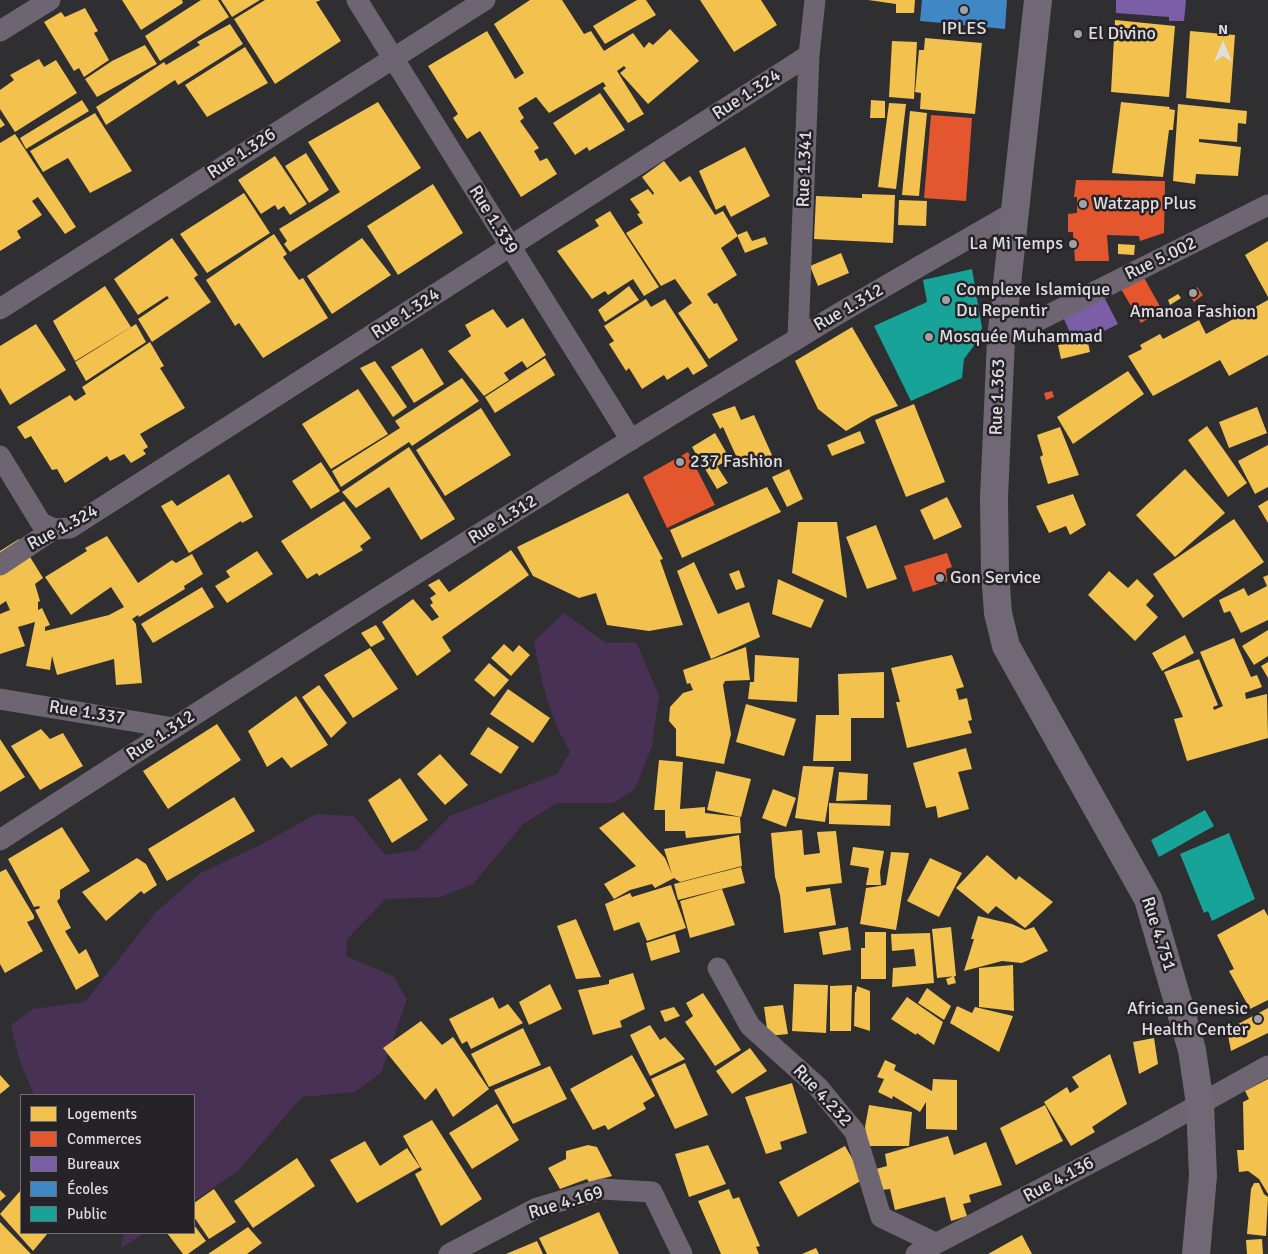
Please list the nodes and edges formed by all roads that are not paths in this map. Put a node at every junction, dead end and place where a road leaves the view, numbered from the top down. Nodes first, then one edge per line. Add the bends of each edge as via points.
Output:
1 (50, 0) edge
2 (357, 0) edge
3 (485, 0) edge
4 (815, 0) edge
5 (1038, 0) edge
6 (0, 31) edge
7 (809, 55) junction
8 (393, 57) junction
9 (1268, 206) edge
10 (1014, 212) junction
11 (509, 248) junction
12 (0, 309) edge
13 (798, 338) junction
14 (1001, 338) junction
15 (631, 440) junction
16 (0, 456) edge
17 (54, 529) junction
18 (0, 565) edge
19 (1006, 646) joint
20 (0, 699) edge
21 (174, 728) junction
22 (0, 840) edge
23 (718, 968) dead end
24 (1268, 1066) edge
25 (1200, 1104) junction
26 (935, 1243) junction
27 (449, 1254) edge
28 (682, 1254) edge
29 (916, 1254) edge
30 (1196, 1254) edge

1 - 6 street
2 - 8 street, Rue 1.339
3 - 8 street, Rue 1.326
4 - 7 street, Rue 1.341
5 - 10 main road, Rue 1.363
7 - 11 street, Rue 1.324
7 - 13 street, Rue 1.341
8 - 11 street, Rue 1.339
8 - 12 street, Rue 1.326
9 - 14 street, Rue 5.002
10 - 13 street, Rue 1.312
10 - 14 main road, Rue 1.363
11 - 15 street, Rue 1.339
11 - 17 street, Rue 1.324 via 70,528
13 - 15 street, Rue 1.312
14 - 19 main road, Rue 1.363 via 994,498 995,573 998,613
15 - 21 street, Rue 1.312
16 - 17 street via 41,523
17 - 18 street, Rue 1.324
19 - 25 main road, Rue 4.751 via 1148,899 1192,1050
20 - 21 street, Rue 1.337
21 - 22 street, Rue 1.312
23 - 26 street, Rue 4.232 via 750,1026 818,1087 855,1132 881,1217
24 - 25 street, Rue 4.136
25 - 26 street, Rue 4.136
25 - 30 main road, Rue 4.751 via 1203,1176
26 - 29 street, Rue 4.136
27 - 28 street, Rue 4.169 via 537,1208 602,1190 652,1192

